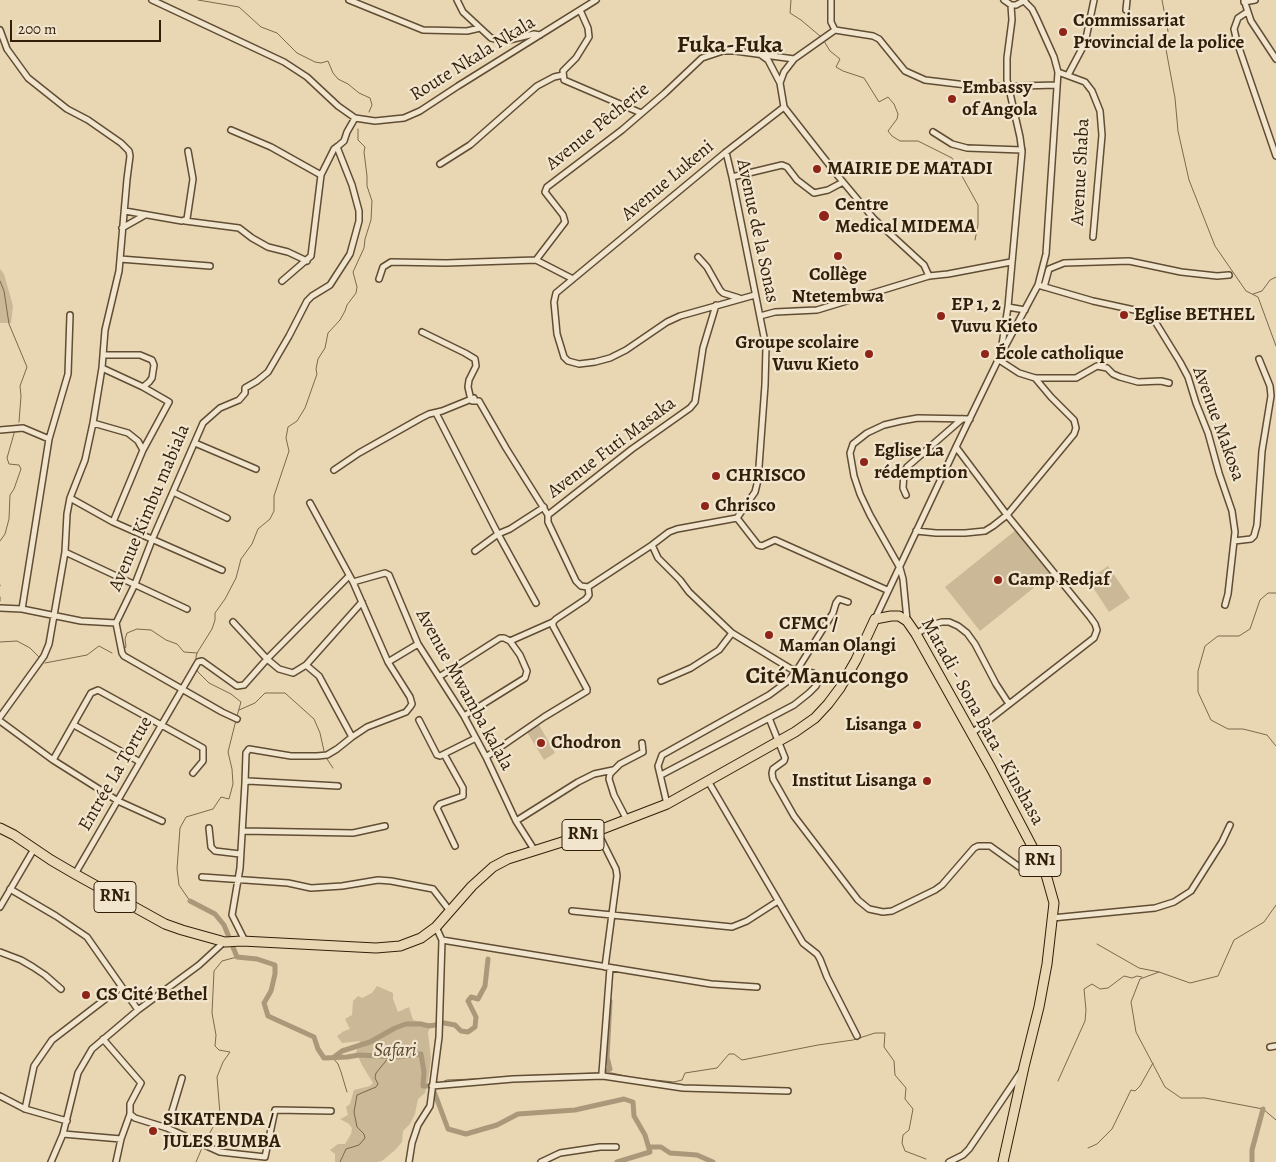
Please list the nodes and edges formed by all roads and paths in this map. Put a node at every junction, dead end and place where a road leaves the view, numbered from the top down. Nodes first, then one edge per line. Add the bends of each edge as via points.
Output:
1 (152, 0) edge
2 (349, 0) edge
3 (456, 0) edge
4 (596, 0) edge
5 (830, 0) edge
6 (1004, 0) edge
7 (1024, 0) edge
8 (1094, 0) edge
9 (1127, 0) edge
10 (1254, 0) edge
11 (1244, 1) edge
12 (1011, 5) junction
13 (580, 10) junction
14 (1126, 10) dead end
15 (1247, 12) junction
16 (480, 28) junction
17 (0, 30) edge
18 (835, 30) junction
19 (540, 35) junction
20 (759, 54) junction
21 (794, 59) junction
22 (1276, 59) edge
23 (1058, 72) junction
24 (563, 75) junction
25 (1068, 76) junction
26 (780, 83) junction
27 (1007, 86) junction
28 (1057, 86) junction
29 (784, 107) junction
30 (641, 113) junction
31 (355, 118) junction
32 (232, 130) dead end
33 (933, 132) dead end
34 (344, 141) junction
35 (1022, 150) junction
36 (188, 151) dead end
37 (726, 152) junction
38 (1276, 156) edge
39 (440, 164) dead end
40 (321, 175) junction
41 (732, 177) junction
42 (843, 182) junction
43 (125, 211) junction
44 (145, 215) junction
45 (185, 221) junction
46 (122, 228) junction
47 (1092, 237) dead end
48 (698, 257) dead end
49 (120, 259) junction
50 (536, 260) junction
51 (307, 261) junction
52 (1011, 262) junction
53 (210, 266) dead end
54 (1229, 275) dead end
55 (929, 276) junction
56 (380, 279) dead end
57 (573, 279) junction
58 (282, 281) dead end
59 (1041, 286) junction
60 (755, 295) junction
61 (739, 298) junction
62 (716, 305) junction
63 (1008, 307) junction
64 (1025, 310) junction
65 (70, 315) dead end
66 (760, 316) junction
67 (422, 332) dead end
68 (1001, 354) junction
69 (103, 355) junction
70 (1259, 359) dead end
71 (999, 360) junction
72 (102, 368) junction
73 (1036, 378) junction
74 (1169, 383) dead end
75 (143, 387) junction
76 (471, 400) junction
77 (436, 413) junction
78 (962, 418) junction
79 (970, 419) junction
80 (93, 423) junction
81 (0, 430) edge
82 (48, 439) junction
83 (195, 443) junction
84 (956, 447) junction
85 (143, 450) junction
86 (256, 469) dead end
87 (334, 470) dead end
88 (173, 492) junction
89 (906, 495) dead end
90 (70, 498) junction
91 (310, 503) dead end
92 (544, 507) junction
93 (548, 515) junction
94 (1007, 515) junction
95 (227, 518) dead end
96 (737, 518) junction
97 (113, 522) junction
98 (916, 532) junction
99 (498, 534) junction
100 (152, 540) junction
101 (1234, 541) junction
102 (652, 545) junction
103 (475, 551) dead end
104 (65, 552) junction
105 (900, 568) junction
106 (222, 570) dead end
107 (349, 576) junction
108 (353, 582) junction
109 (134, 584) junction
110 (588, 587) junction
111 (887, 590) junction
112 (362, 602) junction
113 (536, 602) dead end
114 (848, 602) dead end
115 (1225, 605) dead end
116 (0, 608) edge
117 (22, 609) junction
118 (186, 609) dead end
119 (54, 615) junction
120 (875, 619) junction
121 (907, 621) junction
122 (233, 622) dead end
123 (553, 622) junction
124 (116, 623) junction
125 (732, 634) junction
126 (916, 634) junction
127 (510, 641) junction
128 (418, 644) junction
129 (266, 658) junction
130 (388, 662) junction
131 (306, 664) junction
132 (797, 670) junction
133 (439, 677) junction
134 (661, 681) dead end
135 (183, 689) junction
136 (1009, 704) junction
137 (464, 716) junction
138 (0, 717) edge
139 (769, 718) junction
140 (237, 719) dead end
141 (419, 720) dead end
142 (0, 721) edge
143 (160, 725) junction
144 (74, 726) junction
145 (972, 733) junction
146 (352, 737) junction
147 (476, 738) junction
148 (778, 740) junction
149 (642, 743) dead end
150 (444, 754) junction
151 (486, 757) junction
152 (53, 760) junction
153 (140, 762) junction
154 (613, 770) junction
155 (193, 773) dead end
156 (661, 774) junction
157 (708, 781) junction
158 (245, 783) junction
159 (338, 786) dead end
160 (118, 801) junction
161 (668, 804) junction
162 (627, 820) junction
163 (0, 821) edge
164 (162, 821) dead end
165 (516, 821) junction
166 (1230, 825) dead end
167 (385, 826) dead end
168 (0, 828) edge
169 (209, 828) dead end
170 (242, 830) junction
171 (597, 831) junction
172 (14, 834) junction
173 (455, 846) dead end
174 (34, 849) junction
175 (535, 851) junction
176 (240, 854) junction
177 (1045, 871) junction
178 (75, 874) junction
179 (202, 877) dead end
180 (238, 880) junction
181 (10, 888) junction
182 (778, 901) junction
183 (0, 907) edge
184 (450, 911) junction
185 (572, 911) dead end
186 (612, 914) junction
187 (1052, 918) junction
188 (436, 927) junction
189 (442, 940) junction
190 (244, 941) junction
191 (225, 942) junction
192 (0, 952) edge
193 (608, 968) junction
194 (121, 987) junction
195 (757, 987) dead end
196 (61, 989) dead end
197 (138, 1010) junction
198 (857, 1036) dead end
199 (102, 1039) junction
200 (1276, 1046) edge
201 (1270, 1047) dead end
202 (1024, 1067) junction
203 (603, 1076) junction
204 (182, 1078) dead end
205 (432, 1086) junction
206 (788, 1090) dead end
207 (0, 1096) edge
208 (25, 1109) junction
209 (331, 1111) dead end
210 (130, 1114) junction
211 (66, 1121) junction
212 (167, 1128) junction
213 (63, 1134) junction
214 (121, 1139) junction
215 (616, 1147) dead end
216 (265, 1160) edge
217 (50, 1162) edge
218 (116, 1162) edge
219 (409, 1162) edge
220 (541, 1162) edge
221 (949, 1162) edge
222 (1003, 1162) edge

1 - 31 street via 284,62
2 - 16 street via 423,30 467,31
3 - 16 street
4 - 13 street, Route Nkala Nkala
5 - 18 street via 830,22
6 - 12 street
7 - 12 street via 1016,6
7 - 23 street via 1036,17
8 - 25 street via 1084,42
9 - 14 street
10 - 11 street
11 - 15 street
12 - 27 street
13 - 19 street, Route Nkala Nkala
13 - 24 street via 589,36
15 - 22 street via 1260,38
15 - 38 street via 1238,18 1234,29
16 - 19 street via 499,41
17 - 43 street via 7,49 28,78 59,104 104,130 129,151
18 - 21 street
18 - 27 street via 879,39 905,71 925,80 983,87
19 - 31 street, Route Nkala Nkala via 420,112 391,120
20 - 21 street, Avenue Pêcherie
20 - 26 street via 768,60
20 - 30 street, Avenue Pêcherie via 723,51 702,58
21 - 26 street
23 - 25 street, Avenue Shaba
23 - 28 street
24 - 30 street via 564,80
24 - 39 street via 554,76 537,86 470,145
25 - 47 street, Avenue Shaba via 1088,85 1102,120
26 - 29 street
27 - 28 street
27 - 35 street
28 - 59 street via 1048,239
29 - 37 street, Avenue Lukeni
29 - 42 street
30 - 50 street, Avenue Pêcherie via 547,187 545,192 563,214 565,222
31 - 34 street, Avenue Kimbu mabiala
32 - 40 street
33 - 35 street via 952,144 967,148
34 - 40 street via 334,149
34 - 83 street, Avenue Kimbu mabiala via 337,147 359,211 350,254 330,285 307,302 268,372 245,388 239,400 220,408 205,420
35 - 52 street
36 - 45 street via 193,179
37 - 41 street, Avenue de la Sonas
37 - 57 street, Avenue Lukeni
40 - 51 street via 313,250
41 - 42 street via 785,166 814,193
41 - 60 street, Avenue de la Sonas
42 - 55 street via 874,219 924,265
43 - 44 street
43 - 46 street
44 - 45 street
44 - 46 street
45 - 51 street via 239,228 268,247
46 - 49 street
48 - 61 street via 723,293
49 - 53 street
49 - 69 street
50 - 56 street via 390,262
50 - 57 street
51 - 58 street
52 - 55 street
52 - 63 street
54 - 59 street via 1181,272 1130,261 1064,262 1049,269
55 - 66 street via 817,310
57 - 62 street, Avenue Lukeni via 556,293 554,302 557,334 564,357 572,363 610,358 667,322
59 - 64 street
59 - 101 street, Avenue Makosa via 1139,311 1156,323 1188,377 1208,432 1232,511
60 - 61 street, Avenue Lukeni
60 - 66 street, Avenue de la Sonas
61 - 62 street, Avenue Lukeni
62 - 93 street, Avenue Futi Masaka via 703,348 695,402
63 - 64 street
63 - 68 street
64 - 68 street
65 - 82 street via 68,374
66 - 96 street, Avenue de la Sonas via 766,356 758,480 755,492
67 - 76 street via 475,359 476,366 468,387
68 - 71 street
69 - 72 street
69 - 75 street via 140,355 152,360 152,378
70 - 101 street via 1271,396 1262,451 1257,524 1251,539
71 - 73 street via 1019,373
71 - 79 street
72 - 75 street
72 - 80 street
73 - 74 street via 1076,378 1098,366 1138,382
73 - 94 street via 1071,416 1076,428
75 - 85 street via 169,402
76 - 77 street
76 - 92 street via 480,401
77 - 87 street via 421,418
77 - 99 street
78 - 79 street
78 - 89 street via 907,467 904,473
78 - 105 street via 918,418 884,425 853,444 850,453 860,494
79 - 84 street
80 - 85 street via 128,433
80 - 90 street via 85,460
81 - 82 street via 23,428
82 - 117 street
83 - 86 street
83 - 88 street, Avenue Kimbu mabiala
84 - 94 street
84 - 98 street
85 - 97 street
88 - 95 street
88 - 100 street, Avenue Kimbu mabiala
90 - 97 street
90 - 104 street
91 - 107 street
92 - 93 street
92 - 99 street
93 - 110 street, Avenue Futi Masaka via 548,522 576,582
94 - 98 street via 985,531
94 - 136 street via 1097,630 1094,638
96 - 102 street via 678,529
96 - 111 street via 758,545 775,540
97 - 100 street
98 - 105 street
99 - 103 street
99 - 113 street
100 - 106 street
100 - 109 street, Avenue Kimbu mabiala
101 - 115 street, Avenue Makosa
102 - 110 street
102 - 125 street via 658,558
104 - 109 street
104 - 119 street
105 - 111 street
105 - 121 street
107 - 108 street
107 - 129 street
108 - 112 street
108 - 128 street, Avenue Mwamba kalala via 385,573 389,575
109 - 118 street
109 - 124 street, Avenue Kimbu mabiala
110 - 123 street via 586,599
111 - 120 street
112 - 130 street
112 - 131 street
114 - 132 street via 839,599
116 - 117 street
117 - 119 street
119 - 124 street
119 - 138 street via 44,656
120 - 121 highway, Matadi - Sona Bata - Kinshasa via 898,616
120 - 148 highway, RN1 via 856,660 828,704 796,732
121 - 126 highway, Matadi - Sona Bata - Kinshasa / RN1
122 - 129 street
123 - 127 street
123 - 151 street via 552,626 587,691
124 - 135 street via 124,656
125 - 132 street via 784,666
125 - 134 street via 719,650
126 - 136 street via 942,622 958,626 975,644
126 - 145 highway, Matadi - Sona Bata - Kinshasa / RN1
127 - 133 street via 500,638
127 - 137 street via 525,665 525,678
128 - 130 street
128 - 133 street, Avenue Mwamba kalala
129 - 131 street via 279,669 293,673
129 - 135 street, Entrée La Tortue via 240,687 200,661
130 - 146 street via 412,704 406,712 367,727
131 - 146 street via 325,684
132 - 139 street via 813,673 818,681 816,686 794,705
132 - 156 street via 769,695 662,755 658,766
133 - 137 street, Avenue Mwamba kalala
135 - 140 street
135 - 143 street, Entrée La Tortue
136 - 145 street
137 - 147 street, Avenue Mwamba kalala
139 - 148 street
139 - 156 street
141 - 150 street via 436,755
142 - 152 street
143 - 144 street via 98,690 91,693
143 - 153 street, Entrée La Tortue
143 - 155 street via 203,748 203,761
144 - 152 street
144 - 153 street
145 - 177 highway, Matadi - Sona Bata - Kinshasa / RN1
146 - 158 street via 327,755 291,756 249,750 246,753
147 - 150 street
147 - 151 street, Avenue Mwamba kalala
148 - 157 highway, RN1
148 - 177 street via 784,761 773,769 773,778 794,816 868,909 892,910 935,890 978,846 990,846 1030,873
149 - 154 street via 643,752
150 - 173 street via 463,788 463,796 437,808
151 - 165 street, Avenue Mwamba kalala
152 - 160 street
153 - 160 street, Entrée La Tortue
154 - 162 street via 611,786
154 - 165 street via 578,782
156 - 161 street
157 - 161 highway, RN1
157 - 182 street
158 - 159 street
158 - 170 street
160 - 164 street
160 - 178 street, Entrée La Tortue
161 - 162 highway, RN1
162 - 171 highway, RN1
163 - 172 highway, RN1
165 - 175 street, Avenue Mwamba kalala
166 - 187 street via 1191,891 1174,902 1155,908
167 - 170 street via 353,833
168 - 172 highway, RN1
169 - 176 street via 211,847 215,851
170 - 176 street
171 - 175 highway, RN1
171 - 186 street via 616,869
172 - 174 highway, RN1
174 - 178 highway, RN1
174 - 181 street
175 - 184 highway, RN1 via 493,867
176 - 180 street
177 - 187 highway, Matadi - Sona Bata - Kinshasa / RN1 via 1054,903
178 - 191 highway, RN1 via 165,924
179 - 180 street
180 - 184 street via 288,883 310,888 378,880 427,886 434,889
180 - 190 street via 232,915
181 - 183 street
181 - 194 street via 87,937
182 - 186 street via 732,927
182 - 198 street via 803,943 820,959
184 - 188 highway, RN1
185 - 186 street
186 - 193 street
187 - 202 highway, Matadi - Sona Bata - Kinshasa / RN1 via 1040,1007
188 - 189 street
188 - 190 highway, RN1 via 421,938 400,946 376,948
189 - 193 street
189 - 205 street via 439,1037
190 - 191 highway, RN1
191 - 197 street
192 - 196 street via 33,967
193 - 195 street via 711,984
193 - 203 street
194 - 197 street
194 - 208 street via 52,1040 34,1066
197 - 199 street
199 - 210 street via 140,1081 130,1104
199 - 211 street via 78,1073
200 - 201 street
202 - 221 street via 969,1149
202 - 222 highway, Matadi - Sona Bata - Kinshasa / RN1
203 - 205 street
203 - 206 street via 684,1088
204 - 212 street
205 - 219 street via 430,1106 418,1125
207 - 208 street
208 - 211 street
209 - 216 street via 275,1110
210 - 212 street
210 - 214 street
211 - 213 street
212 - 216 street via 220,1152
213 - 214 street
213 - 217 street
214 - 218 street
215 - 220 street via 560,1153

